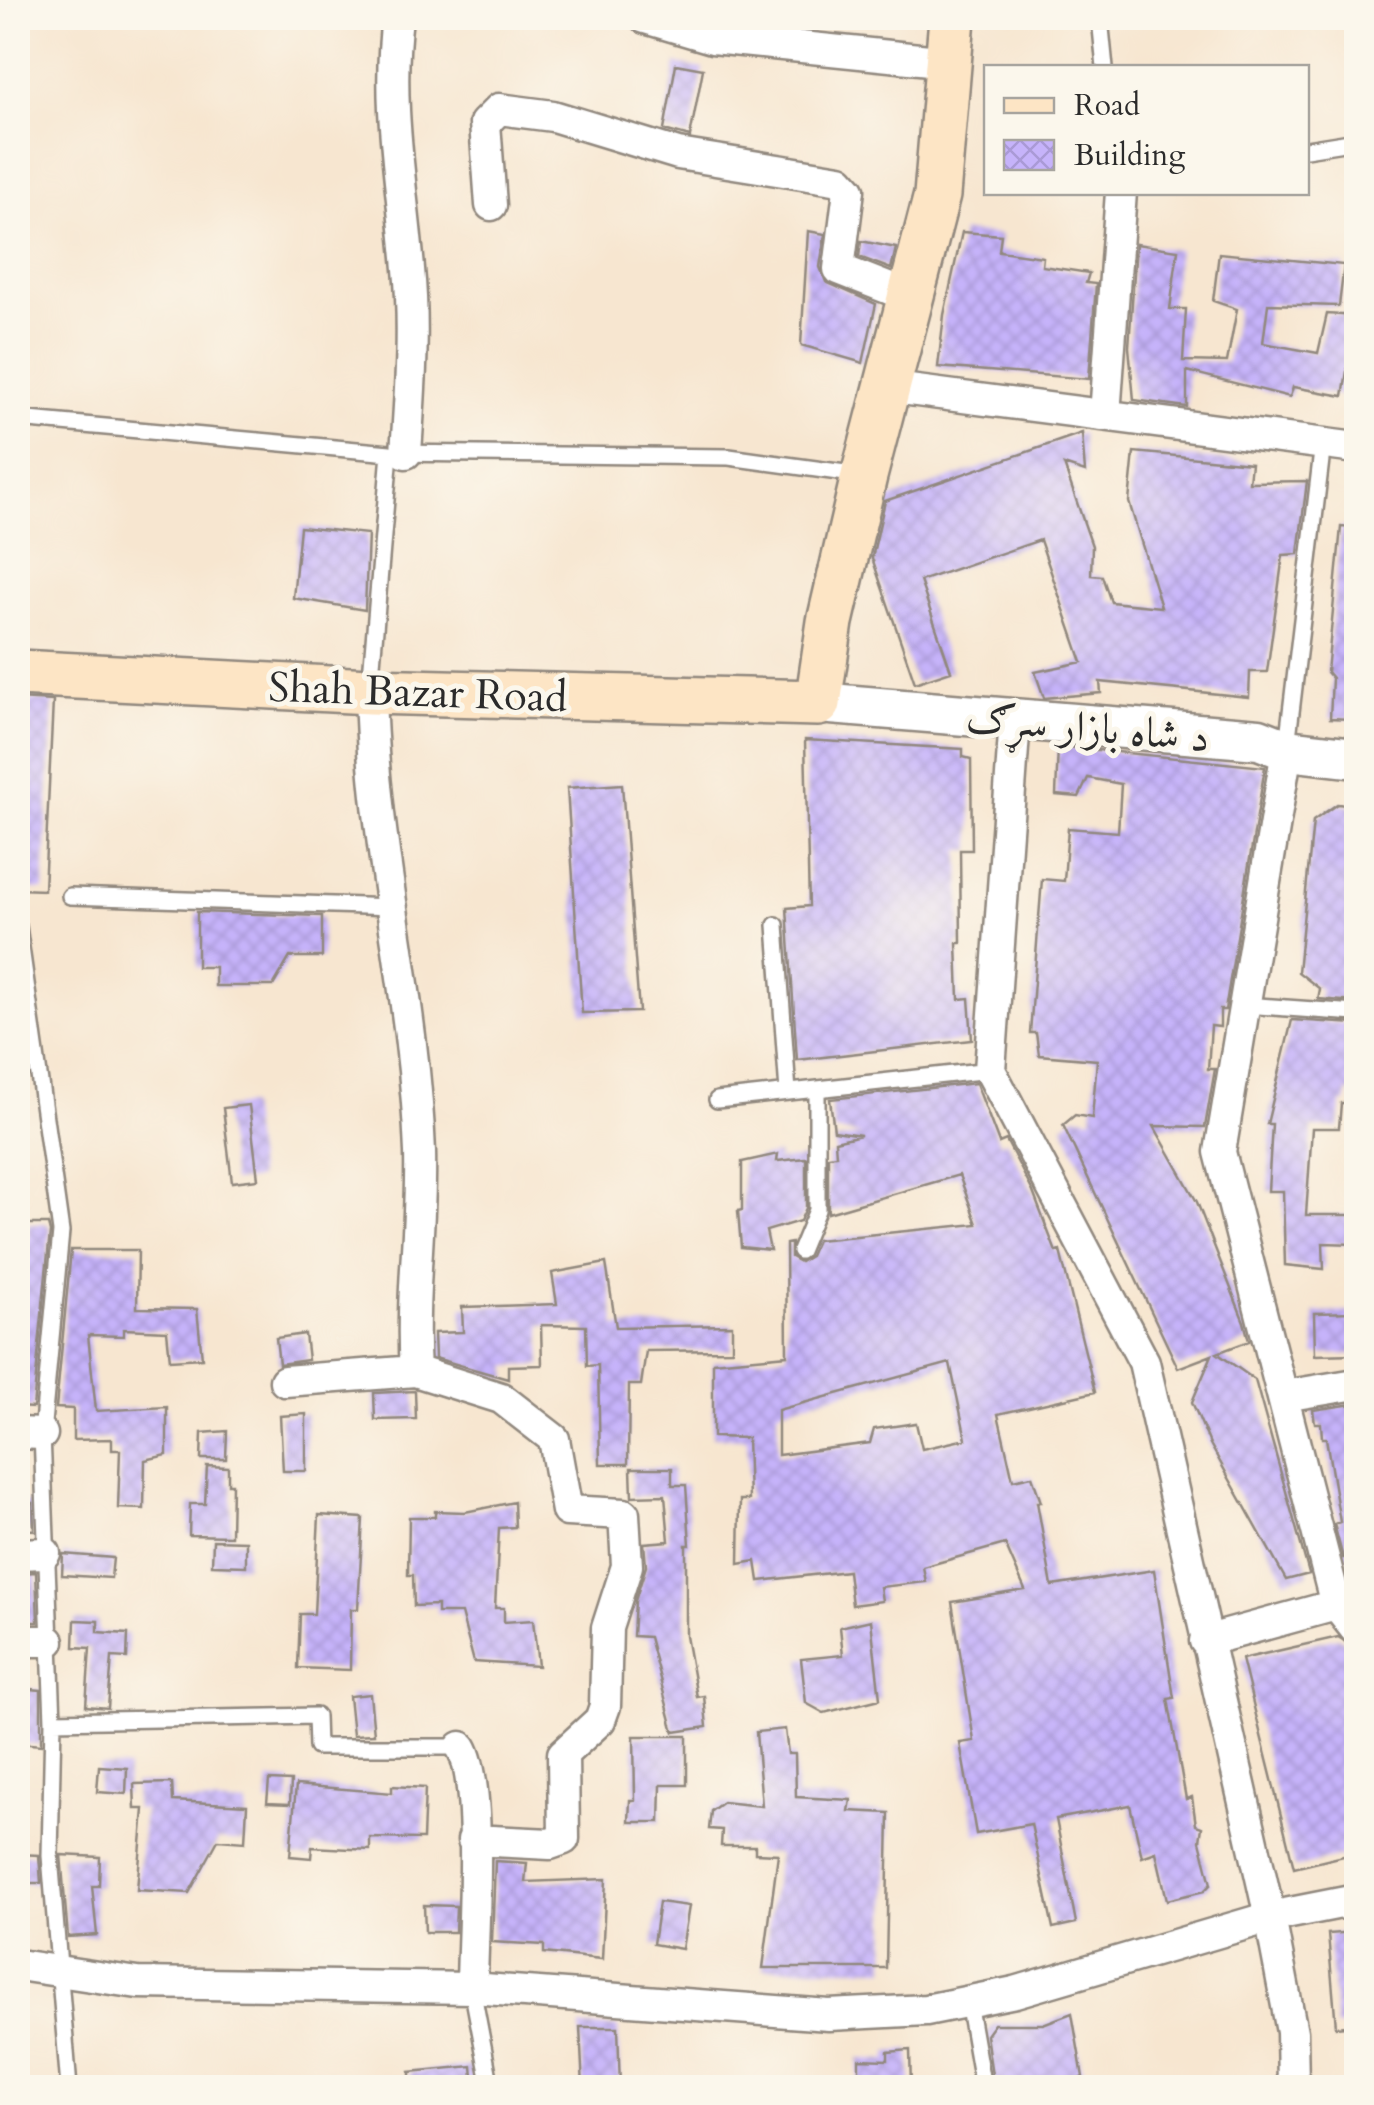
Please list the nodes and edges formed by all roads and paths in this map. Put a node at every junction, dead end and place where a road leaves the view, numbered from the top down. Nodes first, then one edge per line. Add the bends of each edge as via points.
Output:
1 (397, 18) edge
2 (645, 18) edge
3 (952, 18) edge
4 (1100, 18) edge
5 (949, 62) junction
6 (1106, 65) edge
7 (1356, 141) edge
8 (1309, 149) edge
9 (1121, 195) edge
10 (490, 205) dead end
11 (913, 298) junction
12 (886, 387) junction
13 (1104, 415) junction
14 (18, 419) edge
15 (1323, 443) junction
16 (1356, 448) edge
17 (398, 453) junction
18 (864, 476) junction
19 (18, 672) edge
20 (370, 691) junction
21 (818, 703) junction
22 (1015, 720) junction
23 (1287, 750) junction
24 (1356, 758) edge
25 (70, 896) dead end
26 (393, 907) junction
27 (776, 924) dead end
28 (18, 926) edge
29 (1244, 1005) junction
30 (1356, 1013) edge
31 (990, 1070) junction
32 (817, 1089) junction
33 (788, 1092) junction
34 (717, 1100) dead end
35 (800, 1251) dead end
36 (415, 1371) junction
37 (285, 1381) dead end
38 (1356, 1384) edge
39 (1284, 1396) junction
40 (1356, 1403) edge
41 (30, 1433) edge
42 (31, 1554) edge
43 (1336, 1605) junction
44 (1356, 1630) edge
45 (49, 1640) junction
46 (18, 1641) edge
47 (1205, 1641) junction
48 (53, 1721) junction
49 (461, 1746) joint
50 (473, 1840) junction
51 (1356, 1900) edge
52 (1270, 1917) junction
53 (18, 1965) edge
54 (60, 1972) junction
55 (472, 1988) junction
56 (968, 2002) junction
57 (69, 2088) edge
58 (491, 2088) edge
59 (983, 2088) edge
60 (1293, 2088) edge

1 - 17 street via 390,100 410,273 412,368
2 - 5 street via 712,38
3 - 5 main road
4 - 6 lane
5 - 11 main road via 937,195
7 - 8 lane
9 - 13 street
10 - 11 street via 486,123 499,109 553,116 678,154 840,180 848,190 839,270
11 - 12 main road
12 - 13 street
12 - 18 main road
13 - 15 street
14 - 17 lane
15 - 16 street
15 - 23 lane
17 - 18 lane via 729,458
17 - 20 lane
18 - 21 main road
19 - 20 main road, Shah Bazar Road
20 - 21 main road, Shah Bazar Road
20 - 26 street via 372,766
21 - 22 street, د شاه بازار سړګ
22 - 23 street, د شاه بازار سړګ via 1260,739
22 - 31 street
23 - 24 street, د شاه بازار سړګ
23 - 29 street
25 - 26 lane
26 - 36 street via 420,1152 411,1316
27 - 33 lane
28 - 41 lane via 61,1232
29 - 30 lane
29 - 39 street via 1220,1152
31 - 32 lane
31 - 47 street via 1144,1362
32 - 33 lane
32 - 35 lane via 817,1210
33 - 34 lane
36 - 37 street
36 - 50 street via 501,1398 554,1439 567,1512 624,1514 626,1566 608,1628 605,1706 600,1720 563,1754 564,1839
38 - 39 street
38 - 40 street
39 - 43 street
41 - 42 lane
42 - 45 lane
43 - 44 street
43 - 47 street
45 - 46 street
45 - 48 lane
47 - 52 street
48 - 49 lane via 316,1716 317,1747
48 - 54 lane via 50,1856
49 - 50 street via 468,1758
50 - 55 street
51 - 52 street
52 - 56 street
52 - 60 street via 1292,2032
53 - 54 street
54 - 55 street via 138,1984
54 - 57 lane
55 - 56 street via 829,2015
55 - 58 lane
56 - 59 lane

